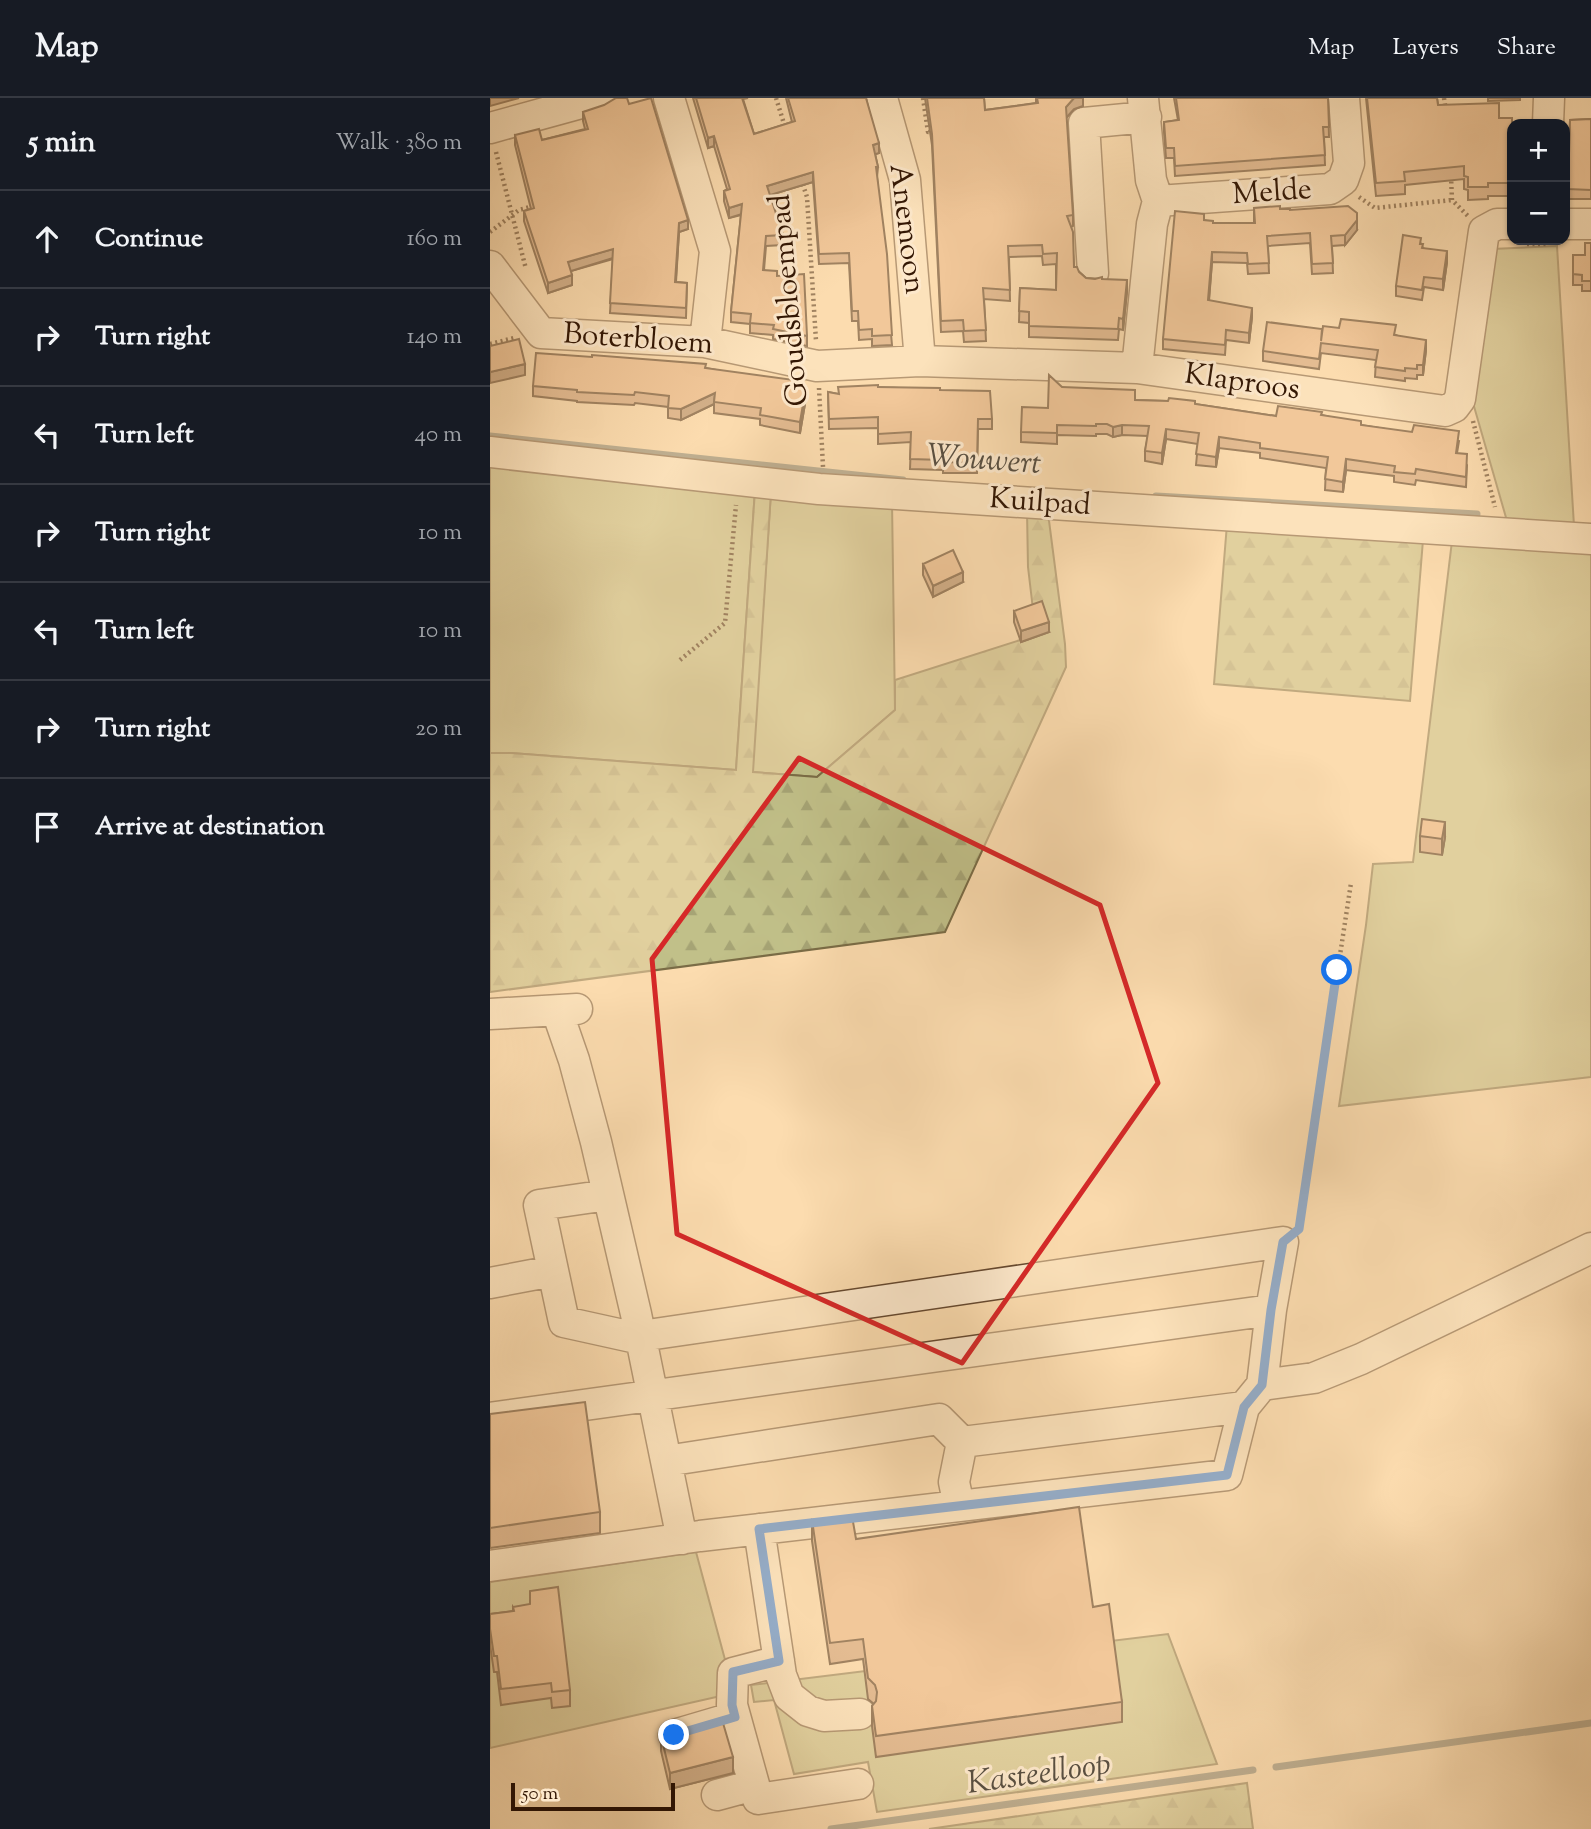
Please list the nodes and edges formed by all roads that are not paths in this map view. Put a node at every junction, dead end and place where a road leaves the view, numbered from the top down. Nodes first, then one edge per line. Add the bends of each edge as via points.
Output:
1 (599, 98) edge
2 (669, 98) edge
3 (882, 98) edge
4 (1344, 98) edge
5 (1549, 98) edge
6 (1144, 108) edge
7 (1548, 119) edge
8 (490, 127) edge
9 (1158, 201) junction
10 (1591, 224) edge
11 (1570, 230) edge
12 (1506, 233) edge
13 (490, 266) edge
14 (1093, 273) dead end
15 (705, 342) junction
16 (920, 361) junction
17 (817, 366) joint
18 (1137, 368) junction
19 (490, 452) edge
20 (1591, 539) edge
21 (490, 1014) edge
22 (608, 1195) junction
23 (1591, 1248) edge
24 (553, 1271) junction
25 (490, 1283) edge
26 (1271, 1310) junction
27 (641, 1337) junction
28 (653, 1396) junction
29 (1253, 1396) junction
30 (490, 1418) edge
31 (962, 1442) junction
32 (666, 1461) junction
33 (959, 1506) junction
34 (759, 1529) junction
35 (682, 1539) junction
36 (490, 1566) edge
37 (779, 1661) junction
38 (860, 1714) dead end
39 (735, 1717) junction
40 (674, 1735) edge
41 (858, 1784) dead end
42 (754, 1785) junction
43 (717, 1795) dead end

1 - 8 street
2 - 15 street via 715,251
3 - 16 street, Anemoon via 905,180
4 - 9 street, Melde via 1349,163 1343,180 1330,189
5 - 7 street
6 - 9 street via 1151,180
6 - 14 street via 1084,123
9 - 18 street
10 - 11 street
12 - 18 street, Klaproos via 1480,245 1460,400 1445,411
13 - 15 street, Boterbloem via 541,333
15 - 17 street, Boterbloem
16 - 17 street, Klaproos
16 - 18 street, Klaproos
19 - 20 street, Kuilpad via 847,491
21 - 22 street via 567,1010
22 - 24 street via 539,1205
22 - 27 street
23 - 29 street via 1350,1364
24 - 25 street
24 - 27 street via 564,1322
26 - 27 street via 1283,1242
26 - 28 street
26 - 29 street
27 - 28 street
28 - 30 street
28 - 32 street
29 - 31 street
29 - 33 street via 1227,1475
31 - 32 street via 939,1419
31 - 33 street via 954,1482
32 - 35 street
33 - 34 street
34 - 35 street
34 - 37 street
35 - 36 street
37 - 38 street via 789,1696 808,1711 824,1716
37 - 39 street via 733,1672
39 - 40 street
39 - 42 street
41 - 42 street via 758,1799
42 - 43 street

